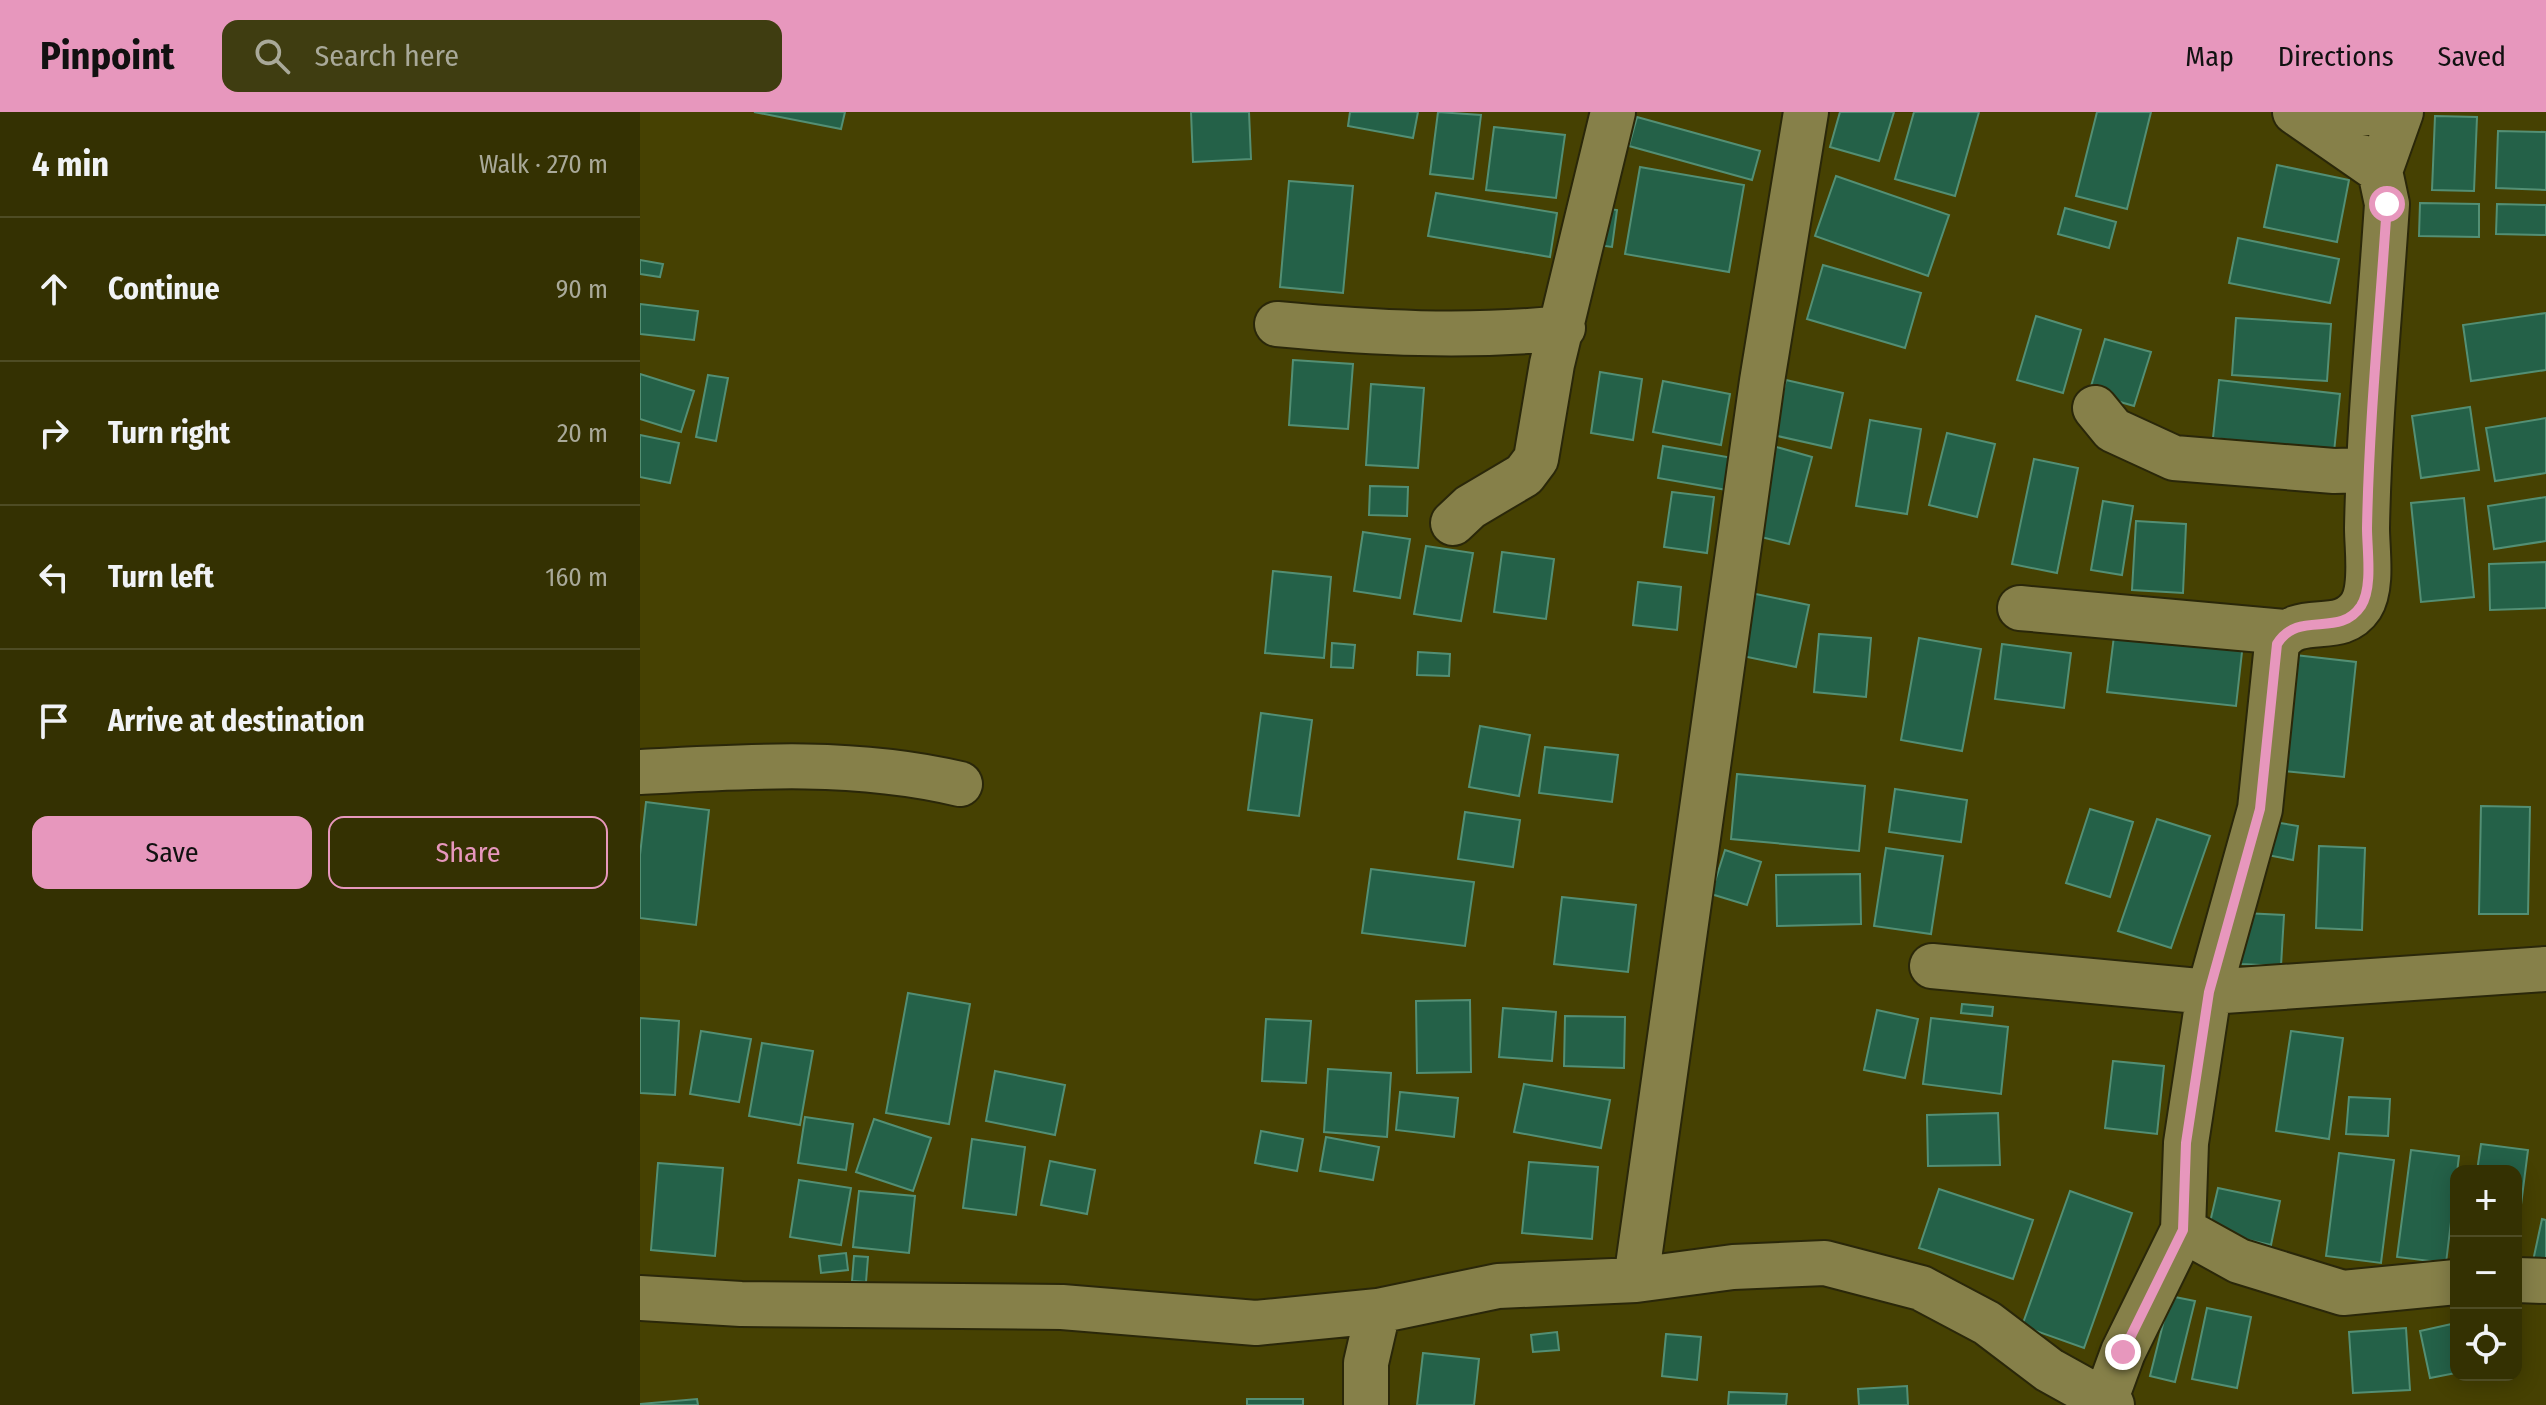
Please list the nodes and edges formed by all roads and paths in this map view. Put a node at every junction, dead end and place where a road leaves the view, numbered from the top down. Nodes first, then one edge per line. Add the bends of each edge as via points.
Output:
1 (1613, 112) edge
2 (1806, 112) edge
3 (2373, 112) edge
4 (2401, 112) edge
5 (2303, 117) edge
6 (2380, 171) junction
7 (1277, 324) dead end
8 (1563, 328) junction
9 (2095, 408) dead end
10 (2368, 470) junction
11 (1453, 523) dead end
12 (2020, 608) dead end
13 (2284, 632) junction
14 (640, 772) edge
15 (960, 784) dead end
16 (1932, 966) dead end
17 (2546, 969) edge
18 (2209, 992) junction
19 (2183, 1230) junction
20 (1636, 1280) junction
21 (2522, 1280) edge
22 (2546, 1281) edge
23 (2450, 1283) edge
24 (640, 1298) edge
25 (1378, 1311) junction
26 (2108, 1403) edge
27 (1366, 1405) edge

1 - 8 street
2 - 20 street via 1762,381
3 - 5 street
4 - 6 street
5 - 6 street
6 - 10 street via 2387,204
7 - 8 street via 1383,334 1506,334
8 - 11 street via 1536,459 1524,475
9 - 10 street via 2113,430 2174,458
10 - 13 street via 2362,605 2349,619
12 - 13 street
13 - 18 street via 2277,644 2260,809
14 - 15 street via 809,765 905,771
16 - 18 street
17 - 18 street
18 - 19 street via 2186,1143
19 - 23 street via 2239,1261 2343,1293
19 - 26 street via 2123,1352
20 - 25 street via 1498,1286
20 - 26 street via 1733,1267 1825,1263 1921,1288 1987,1323 2049,1370
21 - 22 street
24 - 25 street via 1062,1307 1256,1323
25 - 27 street via 1366,1363

